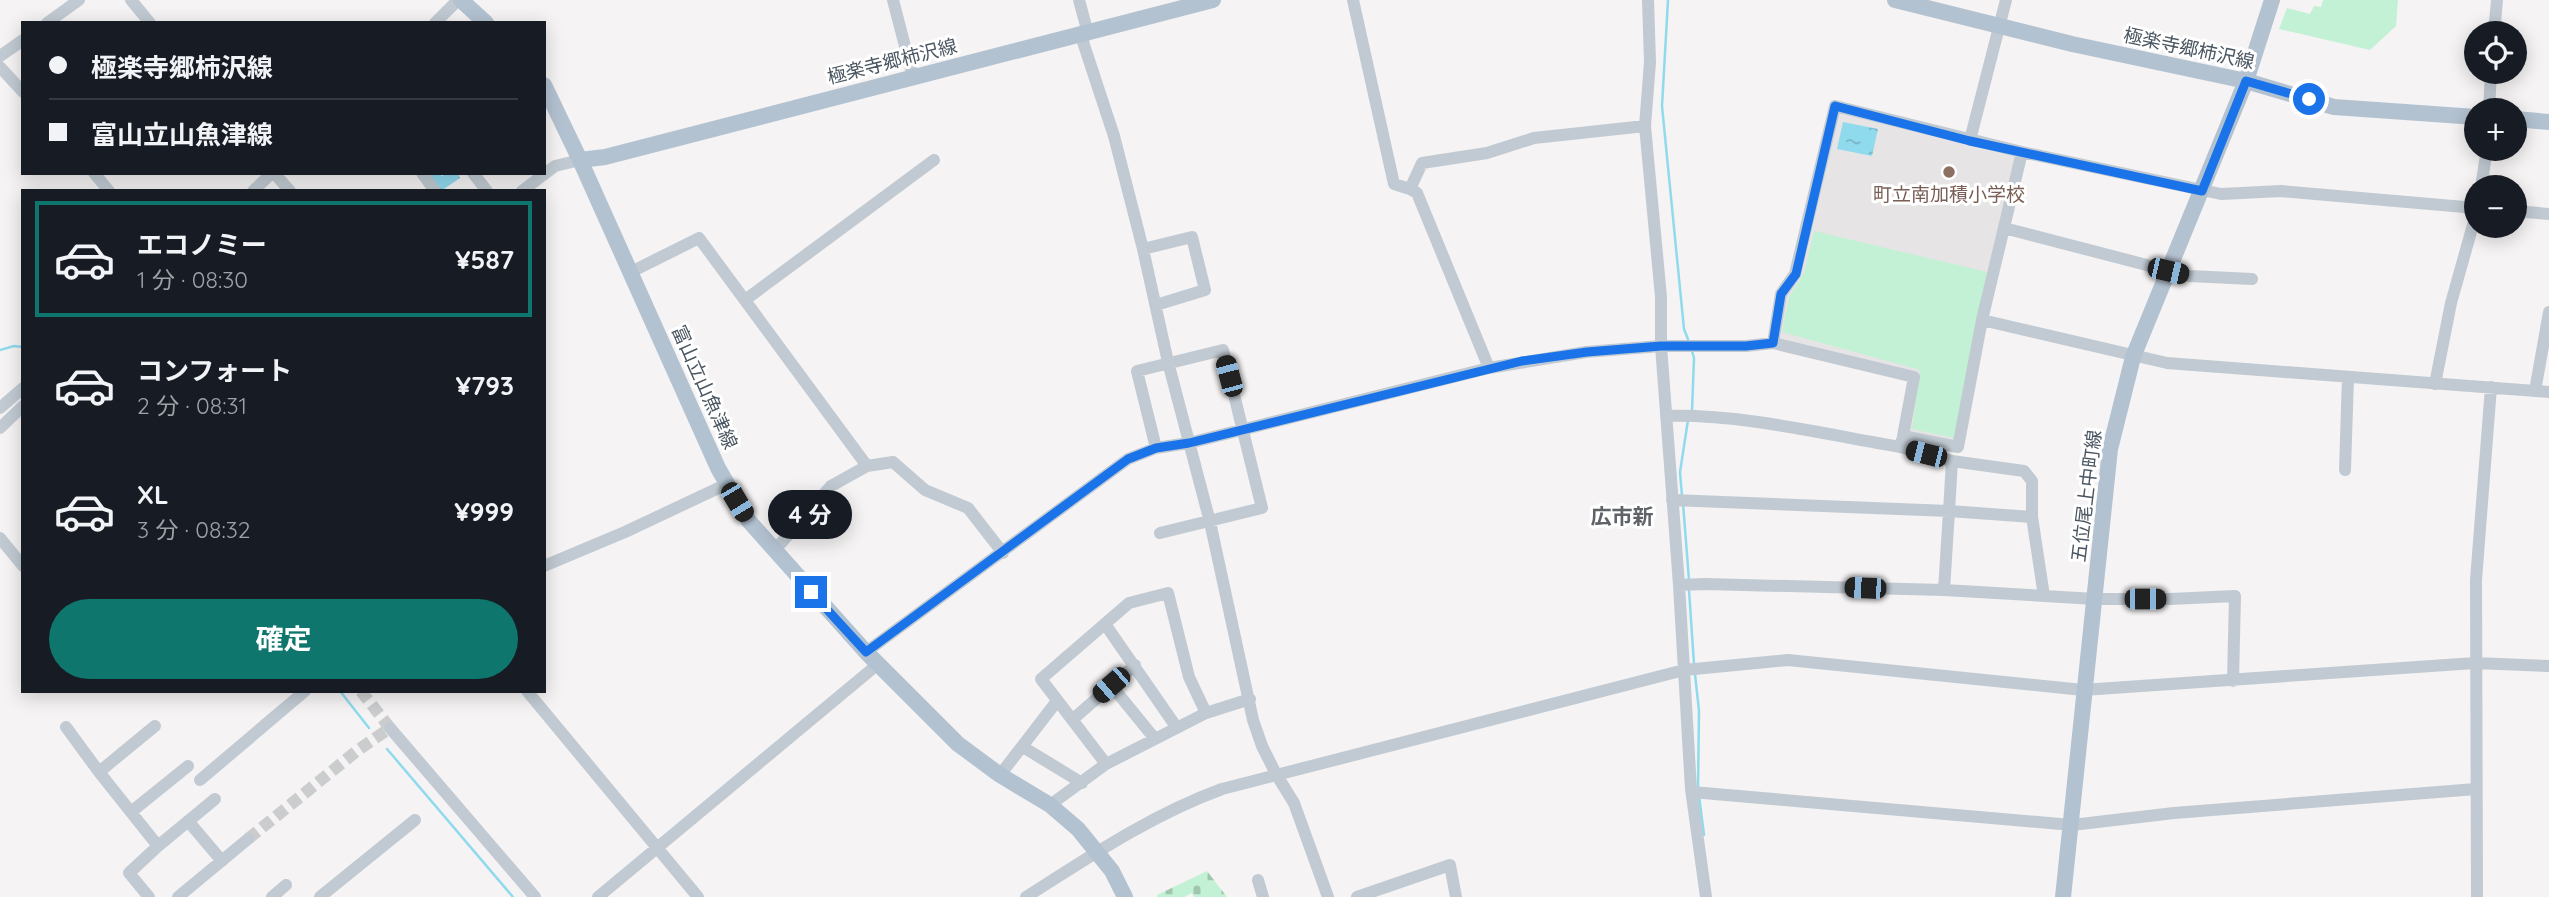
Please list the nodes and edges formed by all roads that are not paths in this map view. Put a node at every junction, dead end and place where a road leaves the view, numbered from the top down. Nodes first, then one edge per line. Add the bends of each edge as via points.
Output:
1 (79, 0) edge
2 (131, 0) edge
3 (459, 0) edge
4 (893, 0) edge
5 (1079, 0) edge
6 (1213, 0) edge
7 (1353, 0) edge
8 (1648, 0) edge
9 (1895, 0) edge
10 (2006, 0) edge
11 (2273, 0) edge
12 (2497, 0) edge
13 (50, 21) edge
14 (148, 21) edge
15 (437, 21) edge
16 (484, 21) edge
17 (2495, 21) edge
18 (1999, 24) junction
19 (1083, 35) junction
20 (21, 41) edge
21 (0, 56) edge
22 (0, 67) edge
23 (913, 77) junction
24 (2246, 81) junction
25 (546, 89) edge
26 (21, 90) edge
27 (2464, 116) edge
28 (2527, 120) edge
29 (2549, 122) edge
30 (1645, 126) junction
31 (1970, 141) junction
32 (2022, 152) junction
33 (580, 160) junction
34 (934, 160) dead end
35 (546, 173) edge
36 (96, 175) edge
37 (271, 175) edge
38 (275, 175) edge
39 (475, 175) edge
40 (543, 175) edge
41 (107, 189) edge
42 (255, 189) edge
43 (287, 189) edge
44 (485, 189) edge
45 (525, 189) edge
46 (1410, 189) junction
47 (2202, 191) junction
48 (2464, 207) edge
49 (2527, 212) edge
50 (2549, 214) edge
51 (2004, 228) junction
52 (2469, 238) edge
53 (1143, 249) junction
54 (2168, 271) junction
55 (631, 272) junction
56 (2252, 279) dead end
57 (746, 300) junction
58 (1156, 305) junction
59 (2549, 312) edge
60 (1982, 320) junction
61 (1773, 343) junction
62 (1661, 346) junction
63 (2133, 357) junction
64 (1168, 362) junction
65 (1489, 368) junction
66 (2348, 377) junction
67 (2435, 384) junction
68 (2491, 387) junction
69 (21, 390) edge
70 (2535, 391) junction
71 (2549, 392) edge
72 (0, 408) edge
73 (21, 408) edge
74 (1666, 416) junction
75 (0, 428) edge
76 (1243, 429) junction
77 (1902, 442) junction
78 (1189, 443) junction
79 (1156, 448) junction
80 (1952, 461) junction
81 (867, 466) junction
82 (2345, 470) dead end
83 (727, 484) junction
84 (1672, 500) junction
85 (1949, 511) junction
86 (2032, 517) junction
87 (1210, 522) junction
88 (1160, 533) dead end
89 (0, 538) edge
90 (774, 551) junction
91 (1003, 553) junction
92 (21, 564) edge
93 (546, 564) edge
94 (1679, 585) junction
95 (1944, 590) junction
96 (2045, 596) junction
97 (2095, 599) junction
98 (1105, 624) junction
99 (866, 652) junction
100 (2475, 663) junction
101 (878, 664) junction
102 (1135, 665) junction
103 (2549, 666) edge
104 (1684, 670) junction
105 (2233, 681) junction
106 (1111, 685) junction
107 (2083, 690) junction
108 (303, 693) edge
109 (529, 693) edge
110 (1250, 699) junction
111 (1057, 701) junction
112 (1206, 713) junction
113 (1072, 720) junction
114 (155, 726) dead end
115 (66, 727) dead end
116 (390, 728) dead end
117 (1177, 728) junction
118 (1155, 739) junction
119 (1023, 747) junction
120 (1106, 764) junction
121 (188, 766) dead end
122 (99, 772) junction
123 (1276, 774) junction
124 (1000, 775) junction
125 (200, 780) dead end
126 (1082, 783) junction
127 (2476, 789) junction
128 (1692, 792) junction
129 (215, 799) dead end
130 (1050, 805) junction
131 (131, 813) junction
132 (415, 820) dead end
133 (188, 821) junction
134 (2072, 825) junction
135 (248, 839) tunnel mouth
136 (158, 846) junction
137 (658, 849) junction
138 (1098, 851) junction
139 (222, 861) junction
140 (1258, 880) dead end
141 (286, 885) dead end
142 (149, 897) edge
143 (178, 897) edge
144 (272, 897) edge
145 (320, 897) edge
146 (535, 897) edge
147 (598, 897) edge
148 (698, 897) edge
149 (1026, 897) edge
150 (1125, 897) edge
151 (1263, 897) edge
152 (1328, 897) edge
153 (1357, 897) edge
154 (1456, 897) edge
155 (1706, 897) edge
156 (2063, 897) edge
157 (2477, 897) edge

1 - 13 street
2 - 14 street
3 - 15 street
3 - 16 main road
4 - 23 street
5 - 19 street via 1086,26
6 - 19 main road, 極楽寺郷柿沢線
7 - 46 street via 1394,184
8 - 30 street
9 - 18 main road, 極楽寺郷柿沢線
10 - 18 street
11 - 24 main road, 五位尾上中町線
12 - 17 street
18 - 24 main road, 極楽寺郷柿沢線
18 - 31 street
19 - 23 main road, 極楽寺郷柿沢線
19 - 53 street
20 - 21 street
22 - 26 street
23 - 33 main road, 極楽寺郷柿沢線
24 - 27 main road, 極楽寺郷柿沢線 via 2334,107
24 - 47 main road, 五位尾上中町線
25 - 33 main road, 富山立山魚津線
28 - 29 main road
30 - 46 street via 1534,138 1487,153 1422,163
30 - 62 street via 1661,296
31 - 32 street
31 - 61 street via 1835,106 1796,274 1781,294
32 - 47 street
32 - 51 street
33 - 35 street
33 - 55 main road, 富山立山魚津線
34 - 57 street
36 - 41 street
37 - 42 street
38 - 43 street
39 - 44 street
40 - 45 street
46 - 65 street via 1417,193
47 - 48 street via 2281,191
47 - 54 main road, 五位尾上中町線
49 - 50 street
51 - 54 street
51 - 60 street
52 - 67 street
53 - 58 street
53 - 58 street via 1192,237 1205,290
54 - 56 street
54 - 63 main road, 五位尾上中町線
55 - 57 street via 699,238
55 - 83 main road, 富山立山魚津線
57 - 81 street
58 - 64 street
59 - 70 street
60 - 63 street
60 - 77 street via 1958,447
61 - 62 street
61 - 77 street via 1914,377
62 - 65 street
62 - 74 street
63 - 66 street
63 - 97 main road, 五位尾上中町線 via 2109,449
64 - 76 street via 1223,350
64 - 78 street
64 - 79 street via 1138,370
65 - 76 street
66 - 67 street
66 - 82 street
67 - 68 street
68 - 70 street
68 - 100 street via 2476,580
69 - 72 street
70 - 71 street
73 - 75 street
74 - 77 street via 1699,415
74 - 84 street
76 - 78 street
76 - 87 street via 1262,508
77 - 80 street
78 - 79 street
78 - 87 street
79 - 91 street via 1128,459
80 - 85 street
80 - 86 street via 2024,471 2032,481
81 - 90 street via 831,486
81 - 91 street via 893,462 925,490 968,508
83 - 90 main road, 富山立山魚津線
83 - 93 street
84 - 85 street
84 - 94 street
85 - 86 street
85 - 95 street
86 - 96 street
87 - 88 street
87 - 110 street
89 - 92 street
90 - 99 main road, 富山立山魚津線
91 - 99 street
94 - 95 street
94 - 104 street
95 - 96 street
96 - 97 street
97 - 105 street via 2235,596
97 - 107 main road, 五位尾上中町線
98 - 102 street
98 - 111 street via 1041,679
98 - 112 street via 1129,603 1168,593 1189,677
99 - 101 main road, 富山立山魚津線
100 - 103 street
100 - 105 street
100 - 127 street
101 - 124 main road, 富山立山魚津線 via 958,744
101 - 137 street
102 - 106 street
102 - 117 street
104 - 107 street via 1788,660
104 - 123 street
104 - 128 street
105 - 107 street
106 - 113 street
106 - 118 street
107 - 134 main road, 五位尾上中町線
108 - 125 street
109 - 137 street
110 - 112 street
110 - 123 street via 1253,720
111 - 113 street
111 - 119 street
112 - 117 street
113 - 120 street
114 - 122 street
115 - 122 street
116 - 146 street
117 - 118 street
118 - 120 street
119 - 124 street
119 - 126 street
120 - 126 street
121 - 131 street
122 - 131 street
123 - 138 street via 1182,803
123 - 152 street via 1294,803
124 - 130 main road, 富山立山魚津線
126 - 130 street
127 - 134 street
127 - 157 street
128 - 134 street
128 - 155 street
129 - 133 street
130 - 138 main road, 富山立山魚津線
131 - 136 street
132 - 145 street
133 - 136 street
133 - 139 street
134 - 156 main road, 五位尾上中町線
135 - 139 street
136 - 142 street via 130,873
137 - 147 street
137 - 148 street
138 - 149 street
138 - 150 main road, 富山立山魚津線
139 - 143 street
140 - 151 street
141 - 144 street
153 - 154 street via 1450,865

